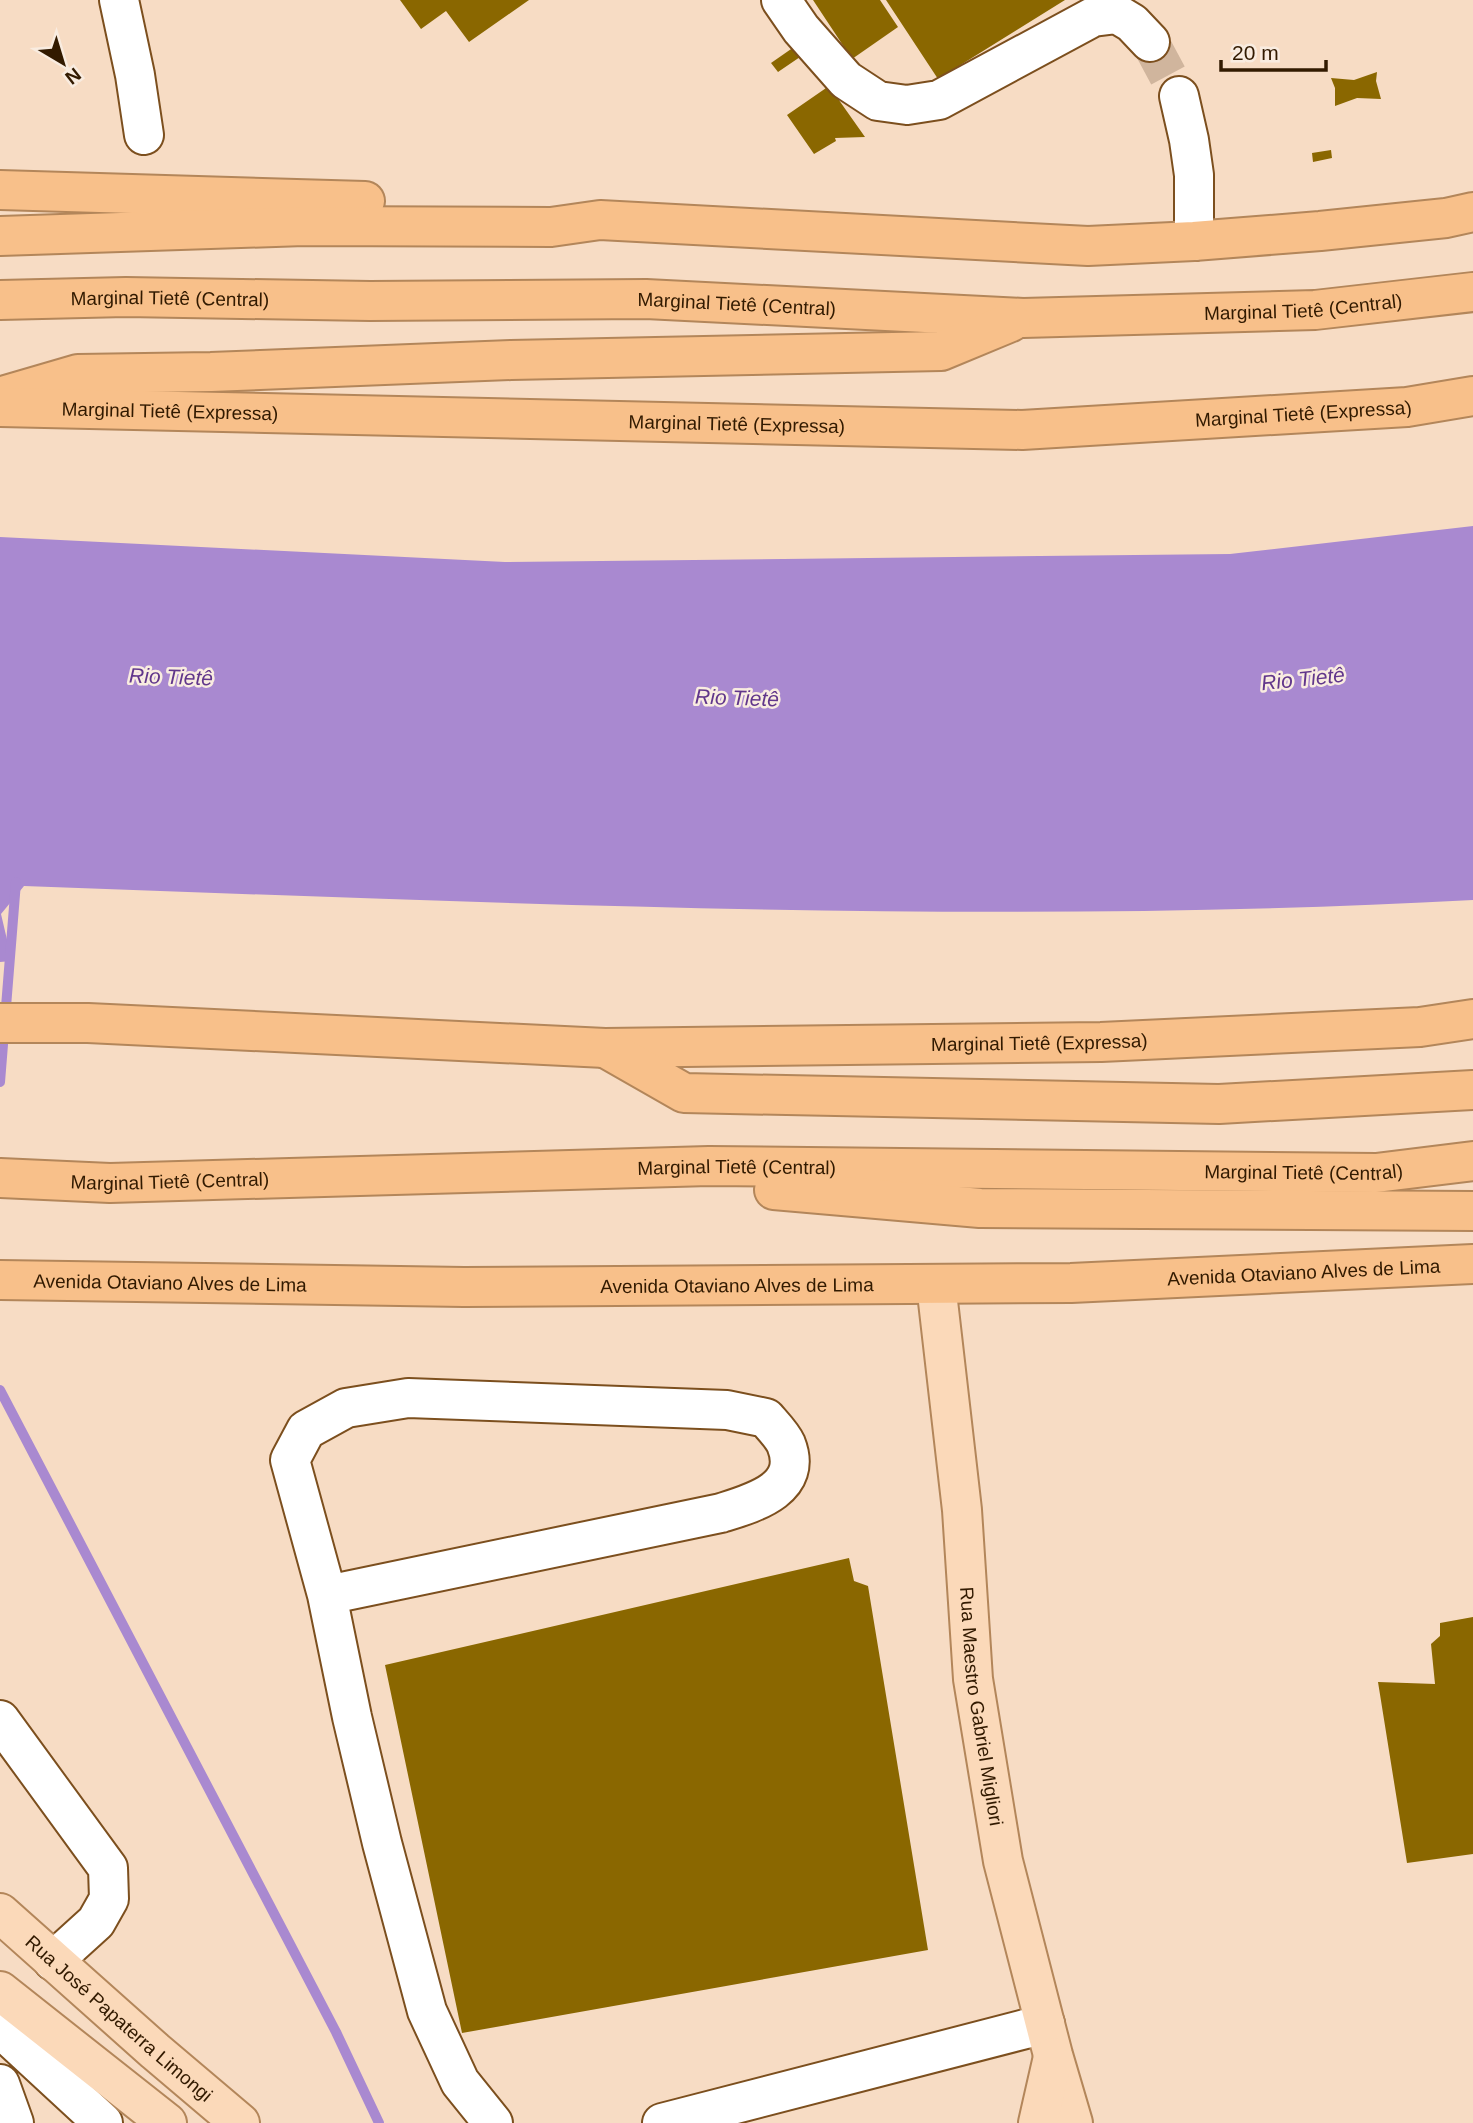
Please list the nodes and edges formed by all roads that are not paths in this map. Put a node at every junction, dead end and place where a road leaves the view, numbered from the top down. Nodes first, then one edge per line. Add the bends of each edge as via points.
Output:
1 (119, 0) edge
2 (781, 0) edge
3 (1150, 41) tunnel mouth
4 (1179, 96) tunnel mouth
5 (144, 135) dead end
6 (0, 190) edge
7 (1473, 212) edge
8 (600, 220) junction
9 (0, 236) edge
10 (1194, 241) junction
11 (1473, 292) edge
12 (0, 300) edge
13 (1023, 317) junction
14 (1473, 396) edge
15 (0, 397) edge
16 (0, 407) edge
17 (1473, 1019) edge
18 (0, 1023) edge
19 (605, 1048) junction
20 (1473, 1090) edge
21 (1473, 1161) edge
22 (709, 1166) junction
23 (0, 1178) edge
24 (1473, 1211) edge
25 (1473, 1264) edge
26 (0, 1280) edge
27 (936, 1283) junction
28 (327, 1595) junction
29 (0, 1720) edge
30 (0, 1913) edge
31 (53, 1961) junction
32 (0, 1991) edge
33 (0, 2028) edge
34 (1049, 2039) junction
35 (0, 2084) edge
36 (140, 2116) edge
37 (14, 2123) edge
38 (103, 2123) edge
39 (240, 2123) edge
40 (493, 2123) edge
41 (662, 2123) edge
42 (1038, 2123) edge
43 (1073, 2123) edge

1 - 5 street
2 - 3 street via 846,80 878,101 907,105 939,100 1093,17 1117,14
4 - 10 street via 1194,175
6 - 8 highway via 513,205 550,207
7 - 10 highway
8 - 9 highway via 551,227 303,226
8 - 10 highway via 1088,246
11 - 13 highway, Marginal Tietê (Central) via 1315,310
12 - 13 highway, Marginal Tietê (Central) via 646,299
13 - 15 highway via 941,351 78,374
14 - 16 highway, Marginal Tietê (Expressa) via 1407,407 1022,430
17 - 19 highway, Marginal Tietê (Expressa) via 1420,1027 1101,1042
18 - 19 highway via 88,1023
19 - 20 highway via 684,1093 1219,1104
21 - 22 highway, Marginal Tietê (Central) via 1376,1173
22 - 23 highway, Marginal Tietê (Central) via 110,1183
22 - 24 highway via 740,1187 979,1208
25 - 27 highway, Avenida Otaviano Alves de Lima via 1072,1283
26 - 27 highway, Avenida Otaviano Alves de Lima via 464,1287
27 - 34 main road, Rua Maestro Gabriel Migliori via 962,1510 973,1679 1003,1861
28 - 28 street via 290,1460 306,1430 346,1408 408,1398 727,1410 766,1418 786,1443 790,1466 781,1485 759,1501
28 - 40 street via 382,1843 428,2011 460,2082
29 - 31 street via 108,1868 109,1899 96,1922
30 - 31 main road, Rua José Papaterra Limongi
31 - 39 main road, Rua José Papaterra Limongi
32 - 36 main road
33 - 38 street
34 - 41 street
34 - 42 main road
34 - 43 main road, Rua Maestro Gabriel Migliori
35 - 37 street

